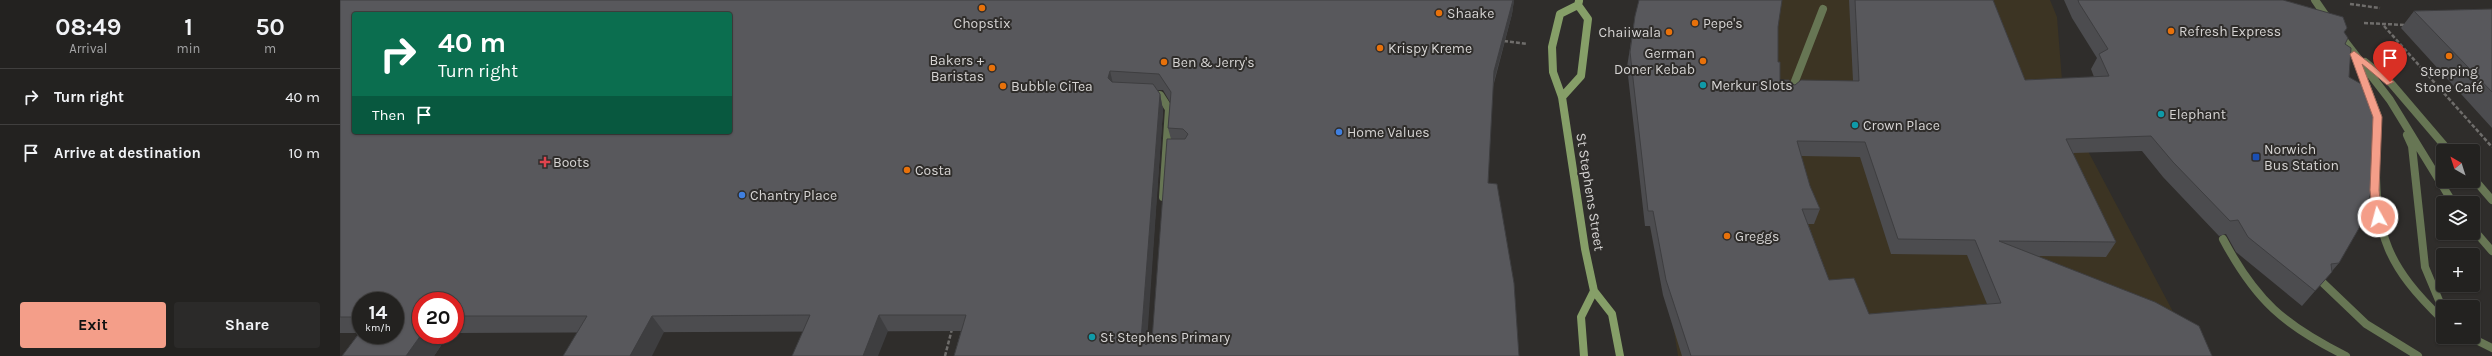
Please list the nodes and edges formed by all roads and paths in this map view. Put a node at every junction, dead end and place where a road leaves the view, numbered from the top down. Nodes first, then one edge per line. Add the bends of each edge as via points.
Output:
1 (2315, 0) edge
2 (1579, 3) edge
3 (1823, 9) dead end
4 (2407, 25) dead end
5 (2338, 48) edge
6 (2351, 55) junction
7 (1138, 94) edge
8 (1790, 95) edge
9 (1562, 98) junction
10 (2390, 100) junction
11 (2443, 144) edge
12 (2492, 147) edge
13 (2480, 186) edge
14 (2449, 196) edge
15 (2492, 200) edge
16 (1162, 205) edge
17 (2480, 237) edge
18 (2223, 239) dead end
19 (2492, 251) edge
20 (2322, 282) edge
21 (1594, 291) junction
22 (2439, 300) edge
23 (2436, 314) edge
24 (953, 326) edge
25 (2480, 342) edge
26 (2492, 348) edge
27 (945, 356) edge
28 (1584, 356) edge
29 (1620, 356) edge
30 (2346, 356) edge
31 (2418, 356) edge

1 - 6 lane
2 - 9 street, St Stephens Street via 1588,19 1581,76
2 - 9 street, St Stephens Street via 1560,14 1552,47 1553,72
3 - 8 lane
4 - 12 path via 2383,25
5 - 6 lane
6 - 10 lane
6 - 11 lane via 2390,82
6 - 23 lane via 2378,117 2375,190 2379,231 2386,249 2414,294
7 - 16 lane via 1160,96 1169,109 1170,150
9 - 21 street, St Stephens Street via 1584,249
10 - 14 lane
10 - 22 lane via 2412,146 2425,267
13 - 15 lane
17 - 19 lane
18 - 30 lane via 2235,263 2260,299 2278,317 2317,342
20 - 31 lane via 2366,324
21 - 28 street via 1581,317
21 - 29 street, St Stephens Street via 1612,314
24 - 27 path
25 - 26 lane

